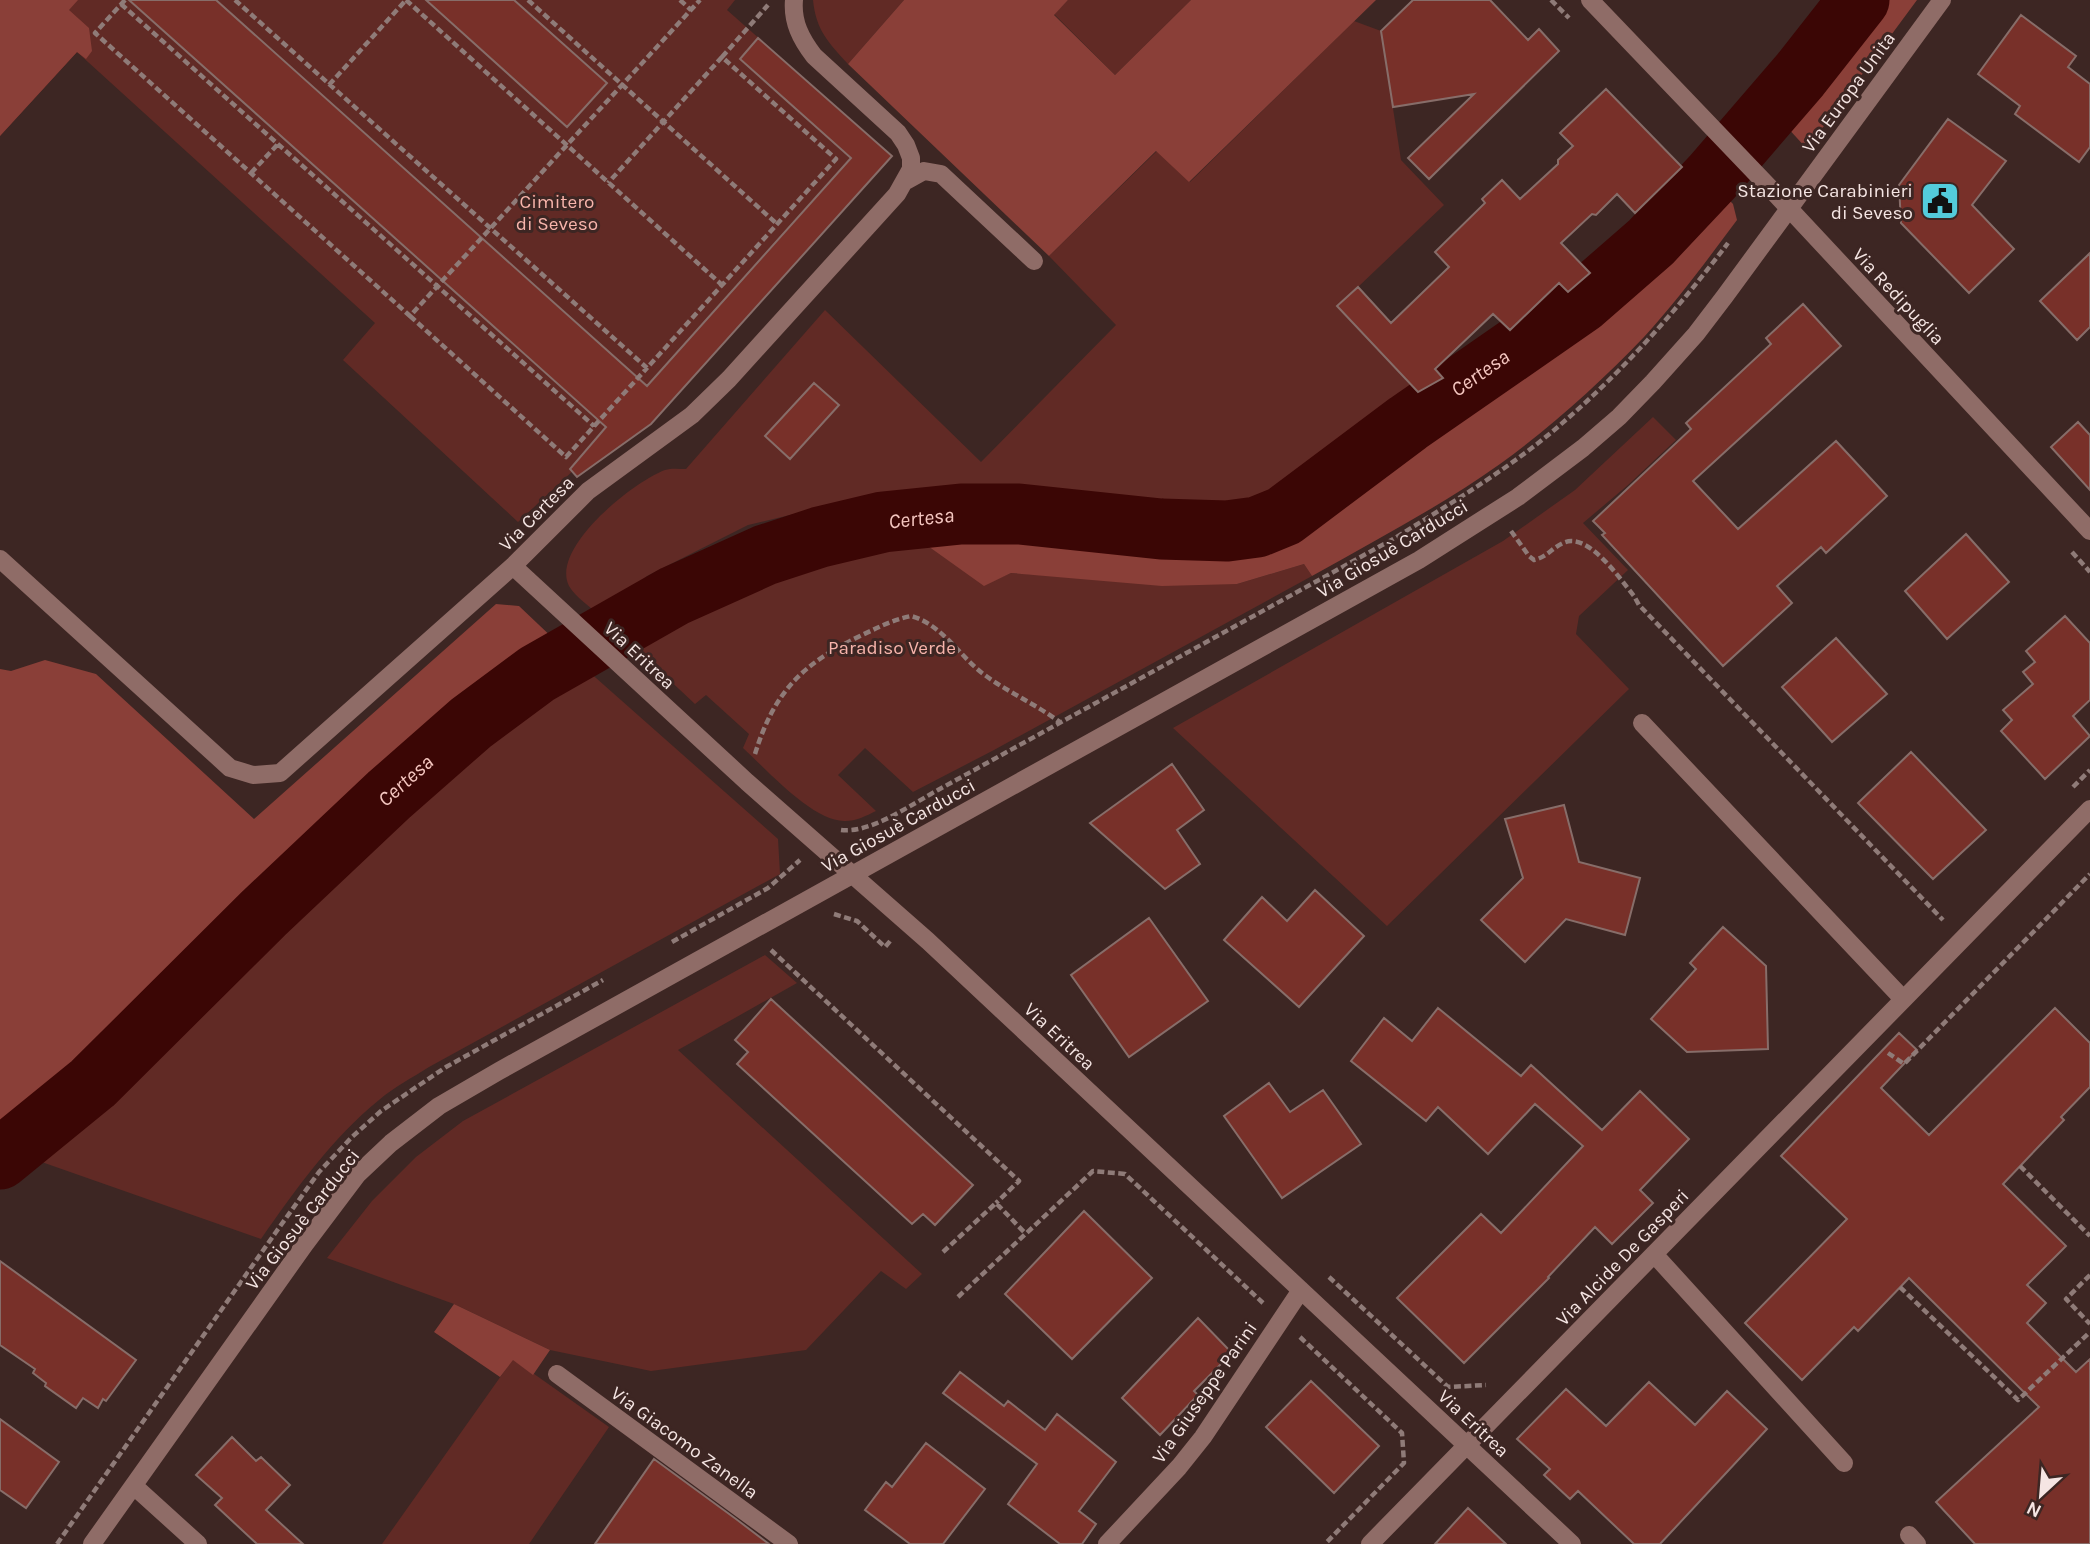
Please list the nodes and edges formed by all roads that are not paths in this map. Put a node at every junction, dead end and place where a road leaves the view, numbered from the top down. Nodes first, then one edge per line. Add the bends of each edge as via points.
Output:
1 (794, 0) edge
2 (1590, 0) edge
3 (1942, 0) edge
4 (906, 181) junction
5 (1788, 208) junction
6 (1034, 261) dead end
7 (2090, 531) edge
8 (0, 559) edge
9 (513, 566) junction
10 (1642, 723) dead end
11 (2090, 809) edge
12 (852, 875) junction
13 (1903, 999) junction
14 (1654, 1254) junction
15 (1301, 1290) junction
16 (557, 1374) dead end
17 (1467, 1446) junction
18 (1844, 1463) dead end
19 (134, 1486) junction
20 (92, 1544) edge
21 (198, 1544) edge
22 (789, 1544) edge
23 (1107, 1544) edge
24 (1370, 1544) edge
25 (1572, 1544) edge

1 - 4 street via 802,41 906,145 911,169
2 - 5 street, Via Redipuglia
3 - 5 street, Via Europa Unita
4 - 6 street via 923,171 941,174
4 - 9 street, Via Certesa via 851,247 692,415 588,491
5 - 7 street, Via Redipuglia
5 - 12 street, Via Giosuè Carducci via 1696,334 1653,382 1583,448 1518,497 1419,560
8 - 9 street, Via Certesa via 230,768 253,775 280,773
9 - 12 street, Via Eritrea
10 - 13 street
11 - 13 street, Via Alcide De Gasperi
12 - 15 street, Via Eritrea
12 - 19 street, Via Giosuè Carducci via 439,1106 391,1143 357,1175 305,1244
13 - 14 street, Via Alcide De Gasperi
14 - 17 street, Via Alcide De Gasperi
14 - 18 street
15 - 17 street, Via Eritrea
15 - 23 street, Via Giuseppe Parini via 1203,1437
16 - 22 street, Via Giacomo Zanella
17 - 24 street, Via Alcide De Gasperi
17 - 25 street, Via Eritrea
19 - 20 street, Via Giosuè Carducci
19 - 21 street

